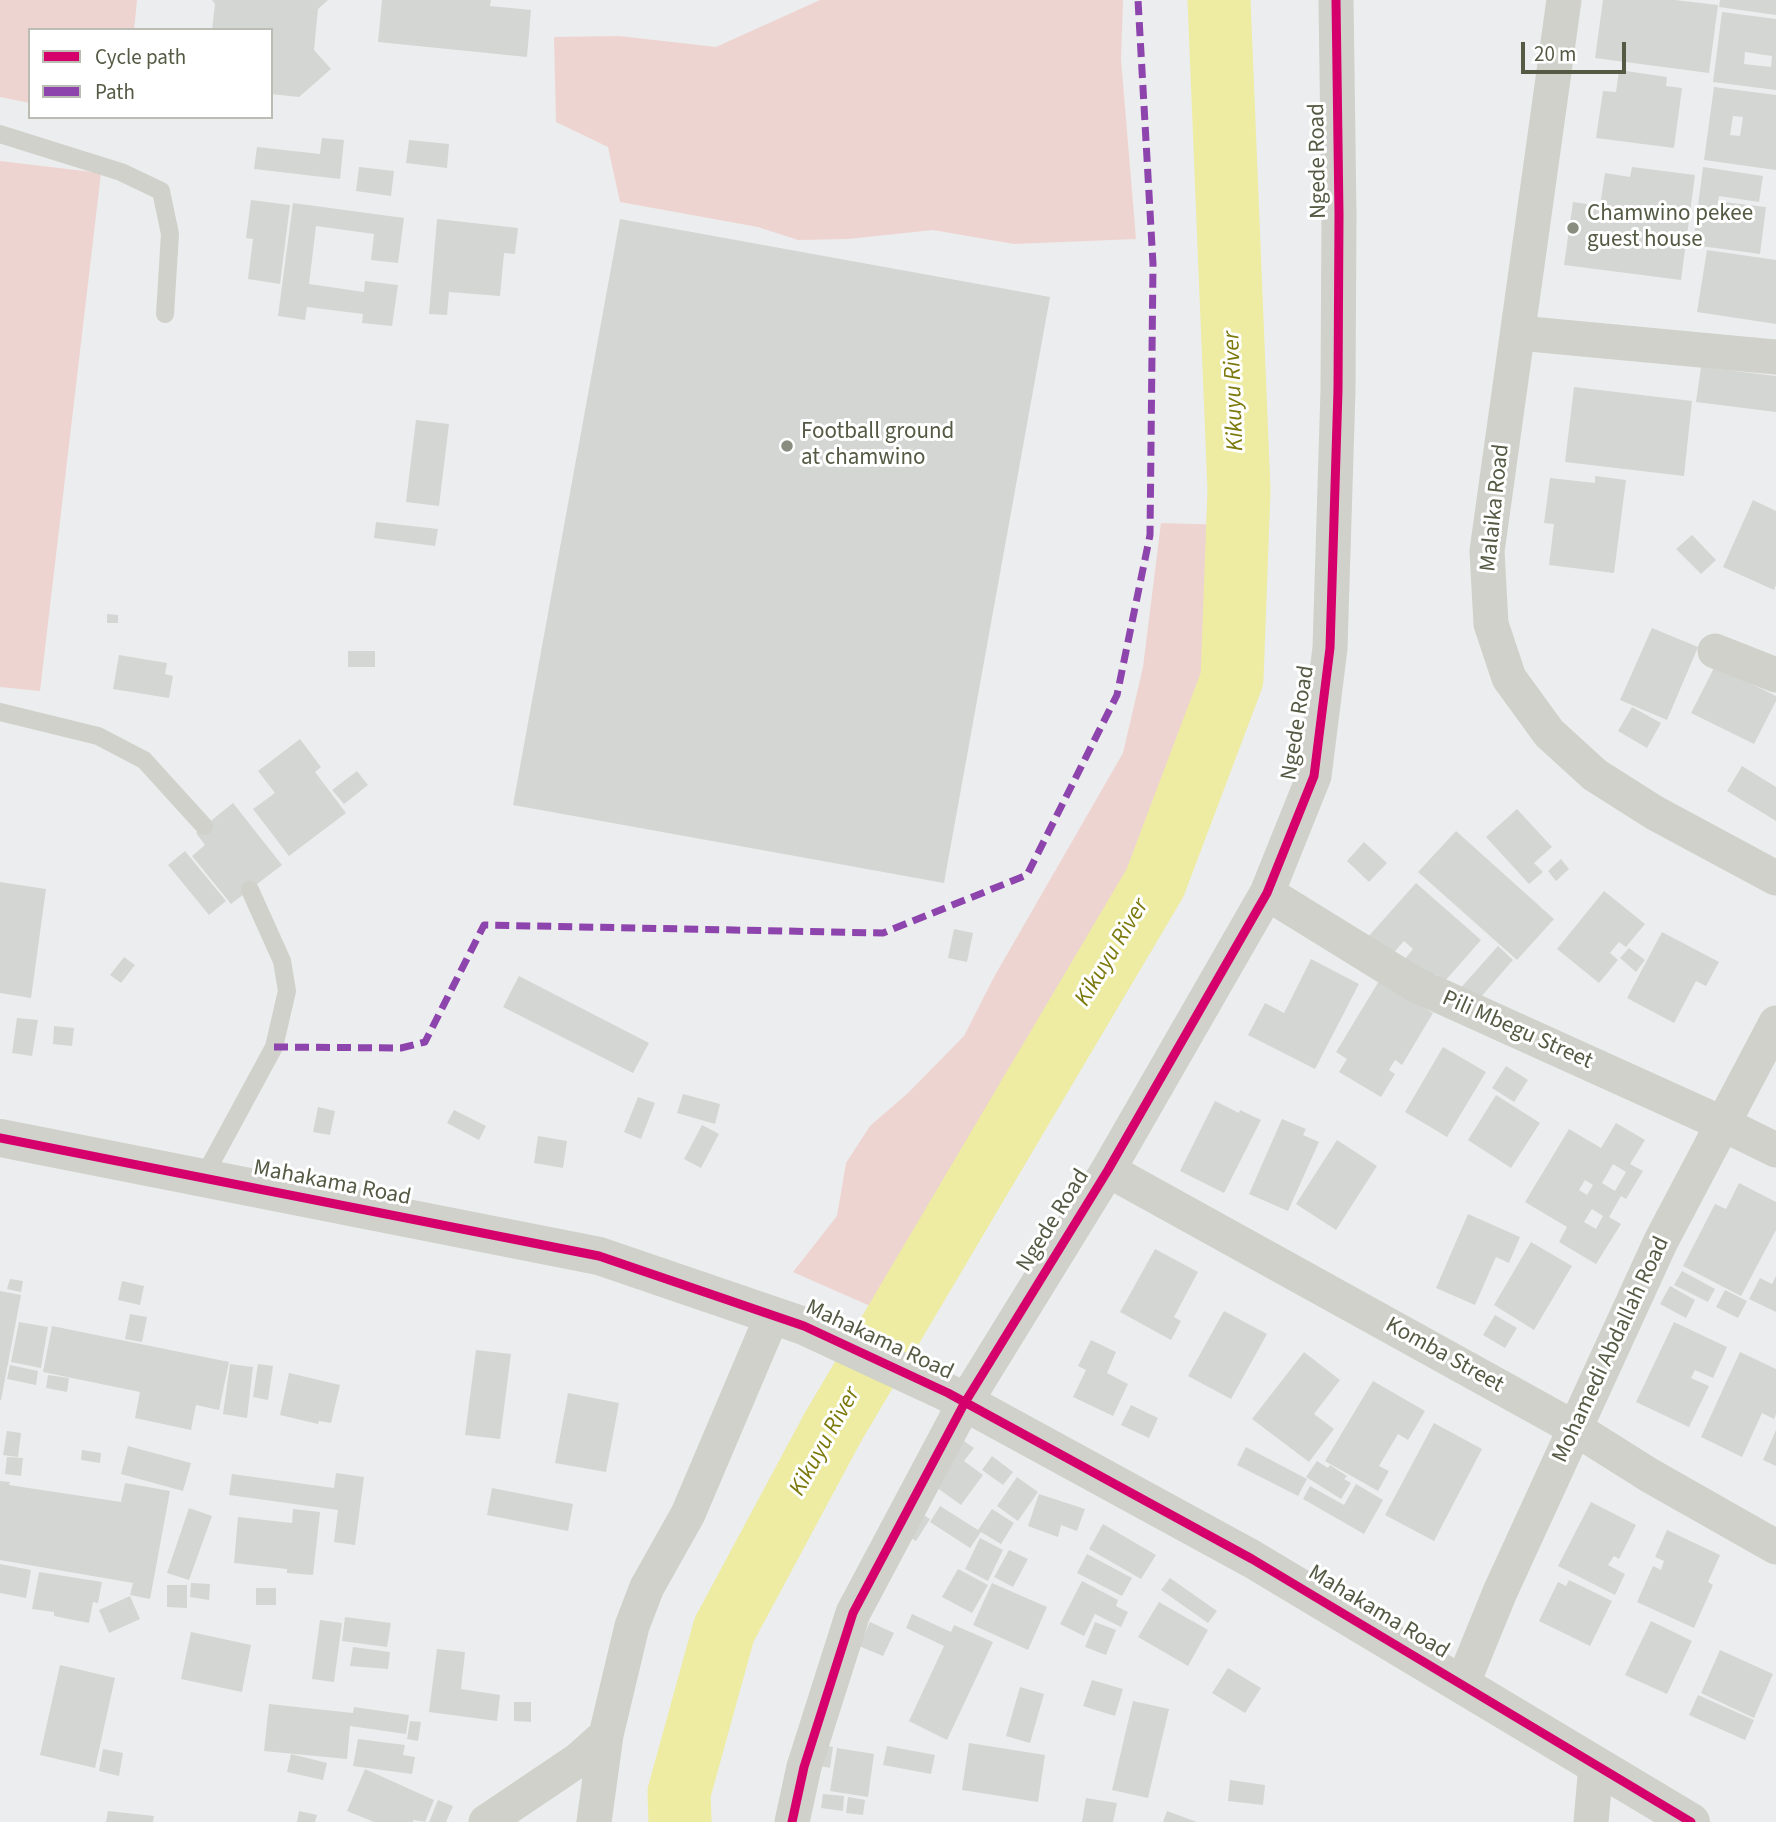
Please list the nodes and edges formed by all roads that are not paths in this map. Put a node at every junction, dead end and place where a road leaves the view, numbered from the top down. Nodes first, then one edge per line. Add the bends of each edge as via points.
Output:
1 (1336, 0) edge
2 (1564, 0) edge
3 (0, 134) edge
4 (165, 314) dead end
5 (1519, 333) junction
6 (1776, 357) edge
7 (1715, 651) dead end
8 (1775, 672) edge
9 (0, 712) edge
10 (204, 826) dead end
11 (1776, 878) edge
12 (250, 890) dead end
13 (1267, 893) junction
14 (1776, 1023) edge
15 (1721, 1123) junction
16 (0, 1138) edge
17 (1776, 1150) edge
18 (1108, 1170) junction
19 (203, 1178) junction
20 (789, 1320) junction
21 (956, 1399) junction
22 (1576, 1429) junction
23 (1776, 1547) edge
24 (1462, 1685) junction
25 (606, 1735) junction
26 (1595, 1765) junction
27 (486, 1822) edge
28 (594, 1822) edge
29 (792, 1822) edge
30 (1591, 1822) edge
31 (1691, 1822) edge

1 - 13 street, Ngede Road via 1338,390 1330,648 1314,776
2 - 5 street, Malaika Road
3 - 4 lane via 121,173 161,191 170,234
5 - 6 street
5 - 11 street, Malaika Road via 1487,551 1491,624 1509,678 1549,733 1595,775
7 - 8 street
9 - 10 lane via 98,736 144,760
12 - 19 lane via 282,961 286,991 274,1047
13 - 15 street, Pili Mbegu Street via 1416,985
13 - 18 street, Ngede Road
14 - 15 street, Mohamedi Abdallah Road
15 - 17 street, Pili Mbegu Street
15 - 22 street, Mohamedi Abdallah Road via 1661,1241
16 - 19 street, Mahakama Road
18 - 21 street, Ngede Road
18 - 22 street, Komba Street
19 - 20 street, Mahakama Road via 599,1256
20 - 21 street, Mahakama Road
20 - 25 street via 648,1587 636,1616
21 - 24 street, Mahakama Road via 1252,1559
21 - 29 street, Ngede Road via 853,1613 804,1767
22 - 23 street, Komba Street
22 - 24 street, Mohamedi Abdallah Road
24 - 26 street, Mahakama Road
25 - 27 street via 578,1760
25 - 28 street
26 - 30 street
26 - 31 street, Mahakama Road

